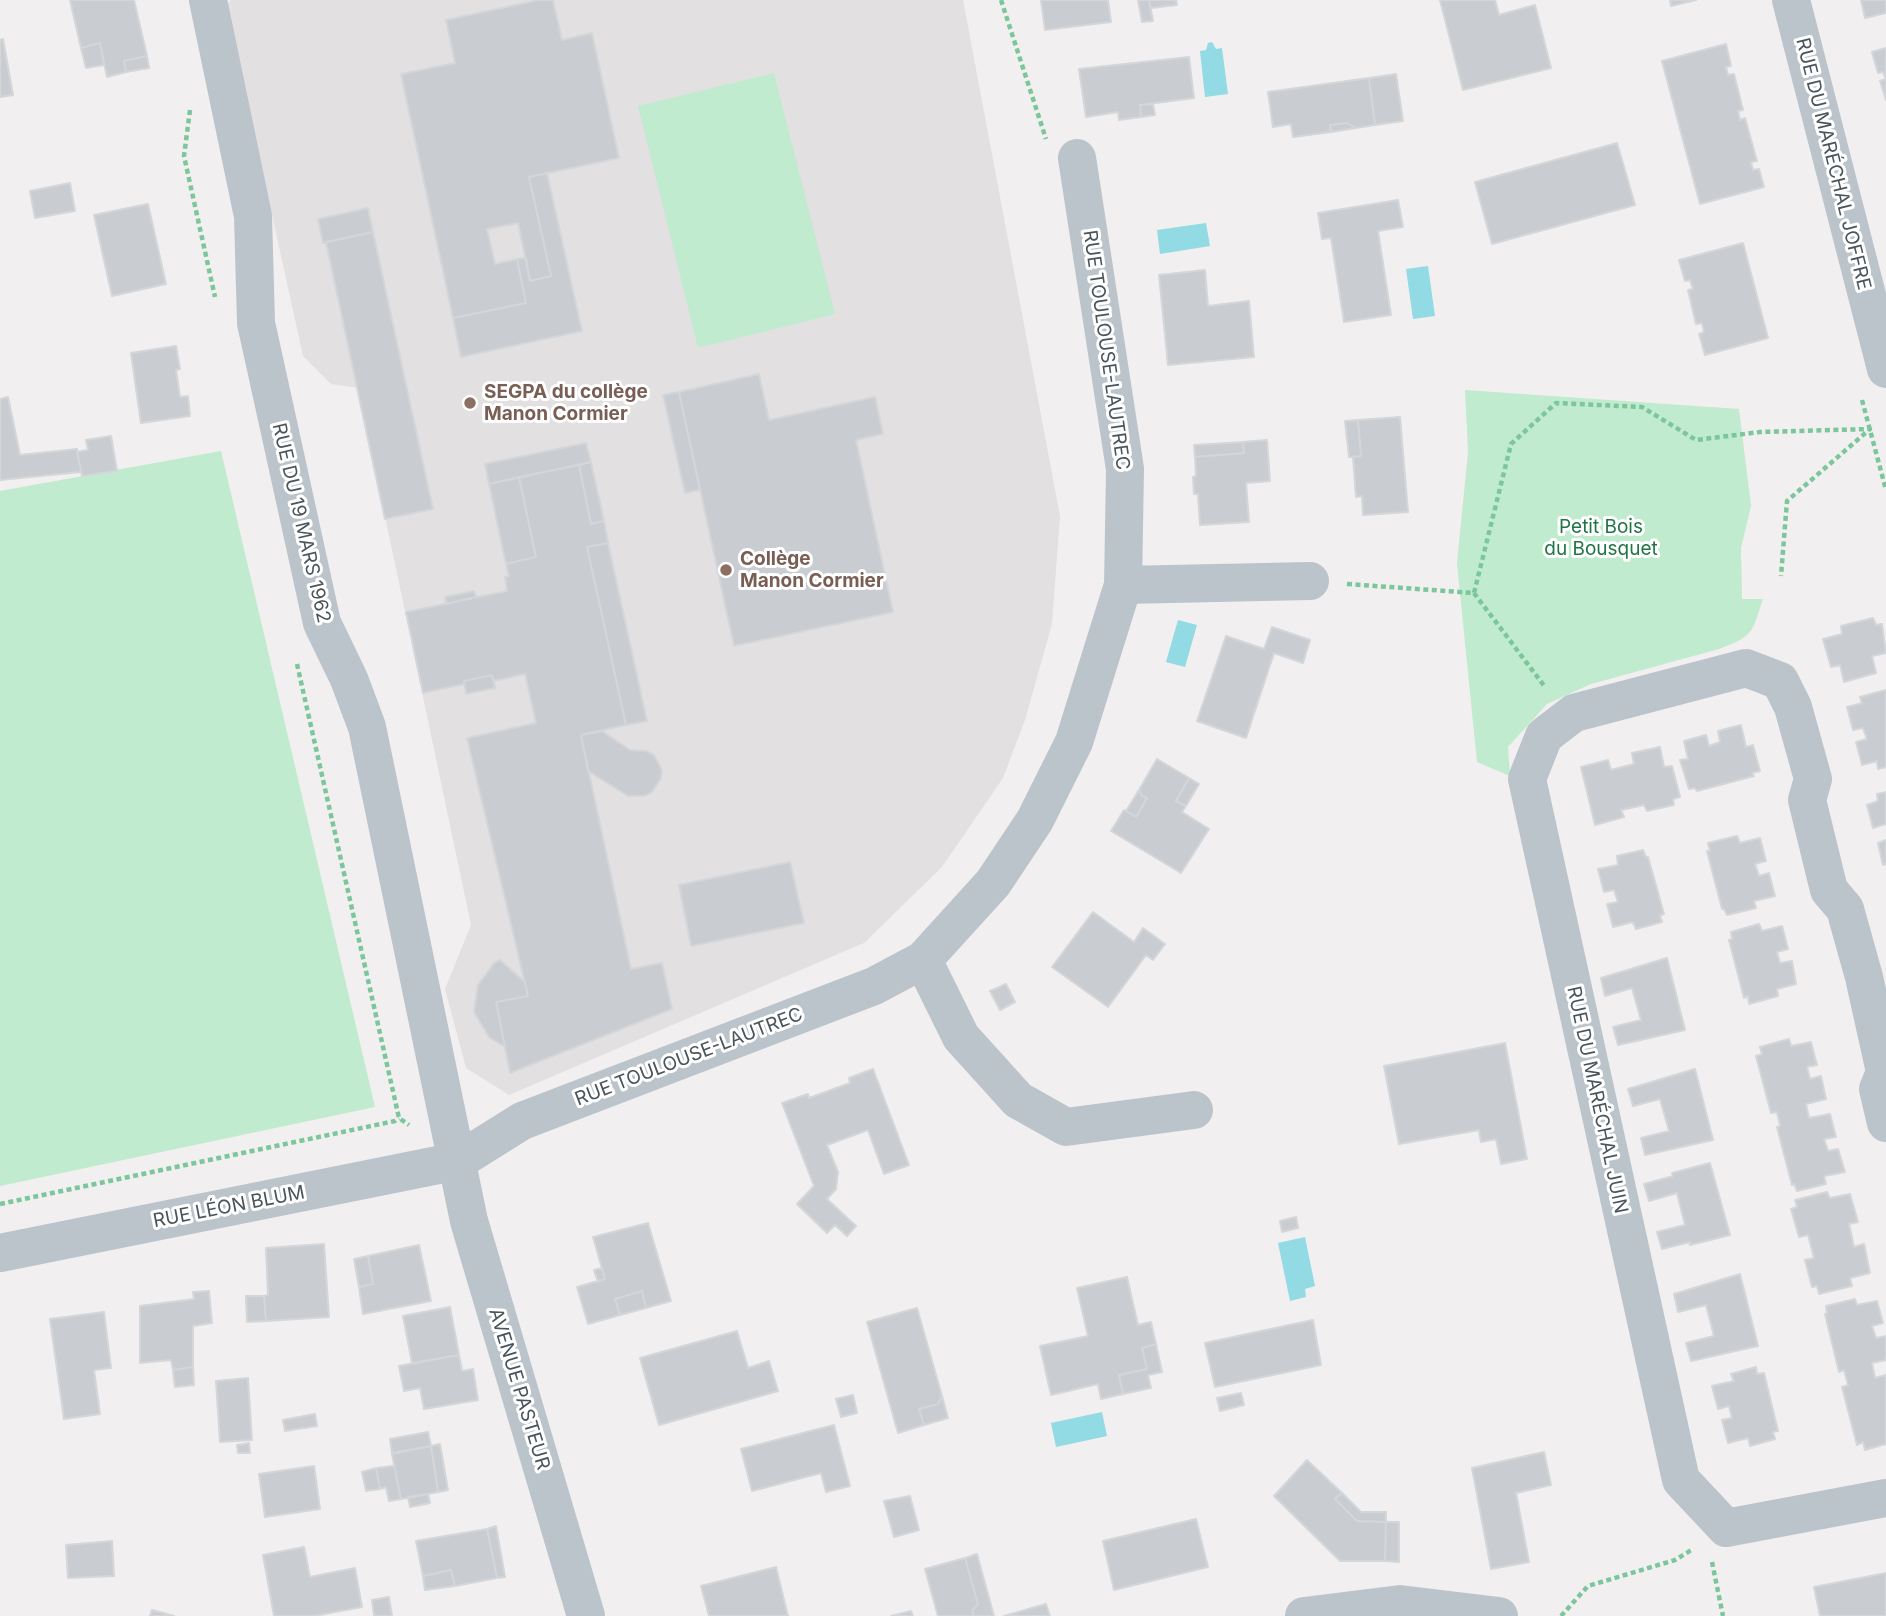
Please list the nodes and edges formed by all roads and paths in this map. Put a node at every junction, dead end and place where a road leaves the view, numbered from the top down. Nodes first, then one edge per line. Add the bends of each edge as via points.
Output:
1 (208, 0) edge
2 (1001, 0) edge
3 (1791, 0) edge
4 (1077, 158) joint
5 (1886, 369) edge
6 (1781, 576) dead end
7 (1310, 581) joint
8 (1123, 585) junction
9 (1474, 593) junction
10 (1569, 718) junction
11 (923, 960) junction
12 (1875, 973) edge
13 (1194, 1110) dead end
14 (399, 1118) dead end
15 (1886, 1123) edge
16 (458, 1161) junction
17 (0, 1204) edge
18 (0, 1253) edge
19 (1886, 1498) edge
20 (1726, 1528) junction
21 (586, 1616) edge
22 (1304, 1616) edge
23 (1499, 1616) edge
24 (1561, 1616) edge
25 (1723, 1616) edge

1 - 16 street, RUE DU 19 MARS 1962 via 253,216 256,323 322,623 367,727
2 - 4 path via 1050,150
3 - 5 street, RUE DU MARÉCHAL JOFFRE
4 - 8 street, RUE TOULOUSE-LAUTREC via 1125,469
6 - 9 path via 1787,501 1870,429 1760,432 1696,440 1642,407 1556,403 1511,444
7 - 8 street
7 - 9 path
8 - 11 street, RUE TOULOUSE-LAUTREC via 1074,742 1035,820 993,883
9 - 10 path
10 - 12 street, RUE DU MARÉCHAL JUIN via 1746,667 1780,681 1793,707 1813,779 1807,800 1829,890 1845,909
10 - 20 street, RUE DU MARÉCHAL JUIN via 1544,736 1527,779 1681,1480
11 - 13 street via 961,1037 1018,1100 1054,1120 1066,1126
11 - 16 street, RUE TOULOUSE-LAUTREC via 874,986 522,1121
12 - 15 street via 1885,1072 1878,1089
14 - 17 path
16 - 18 street, RUE LÉON BLUM
16 - 21 street, AVENUE PASTEUR via 469,1220
19 - 20 street
20 - 24 path via 1675,1560 1588,1586
20 - 25 path via 1712,1560
22 - 23 street via 1400,1604

